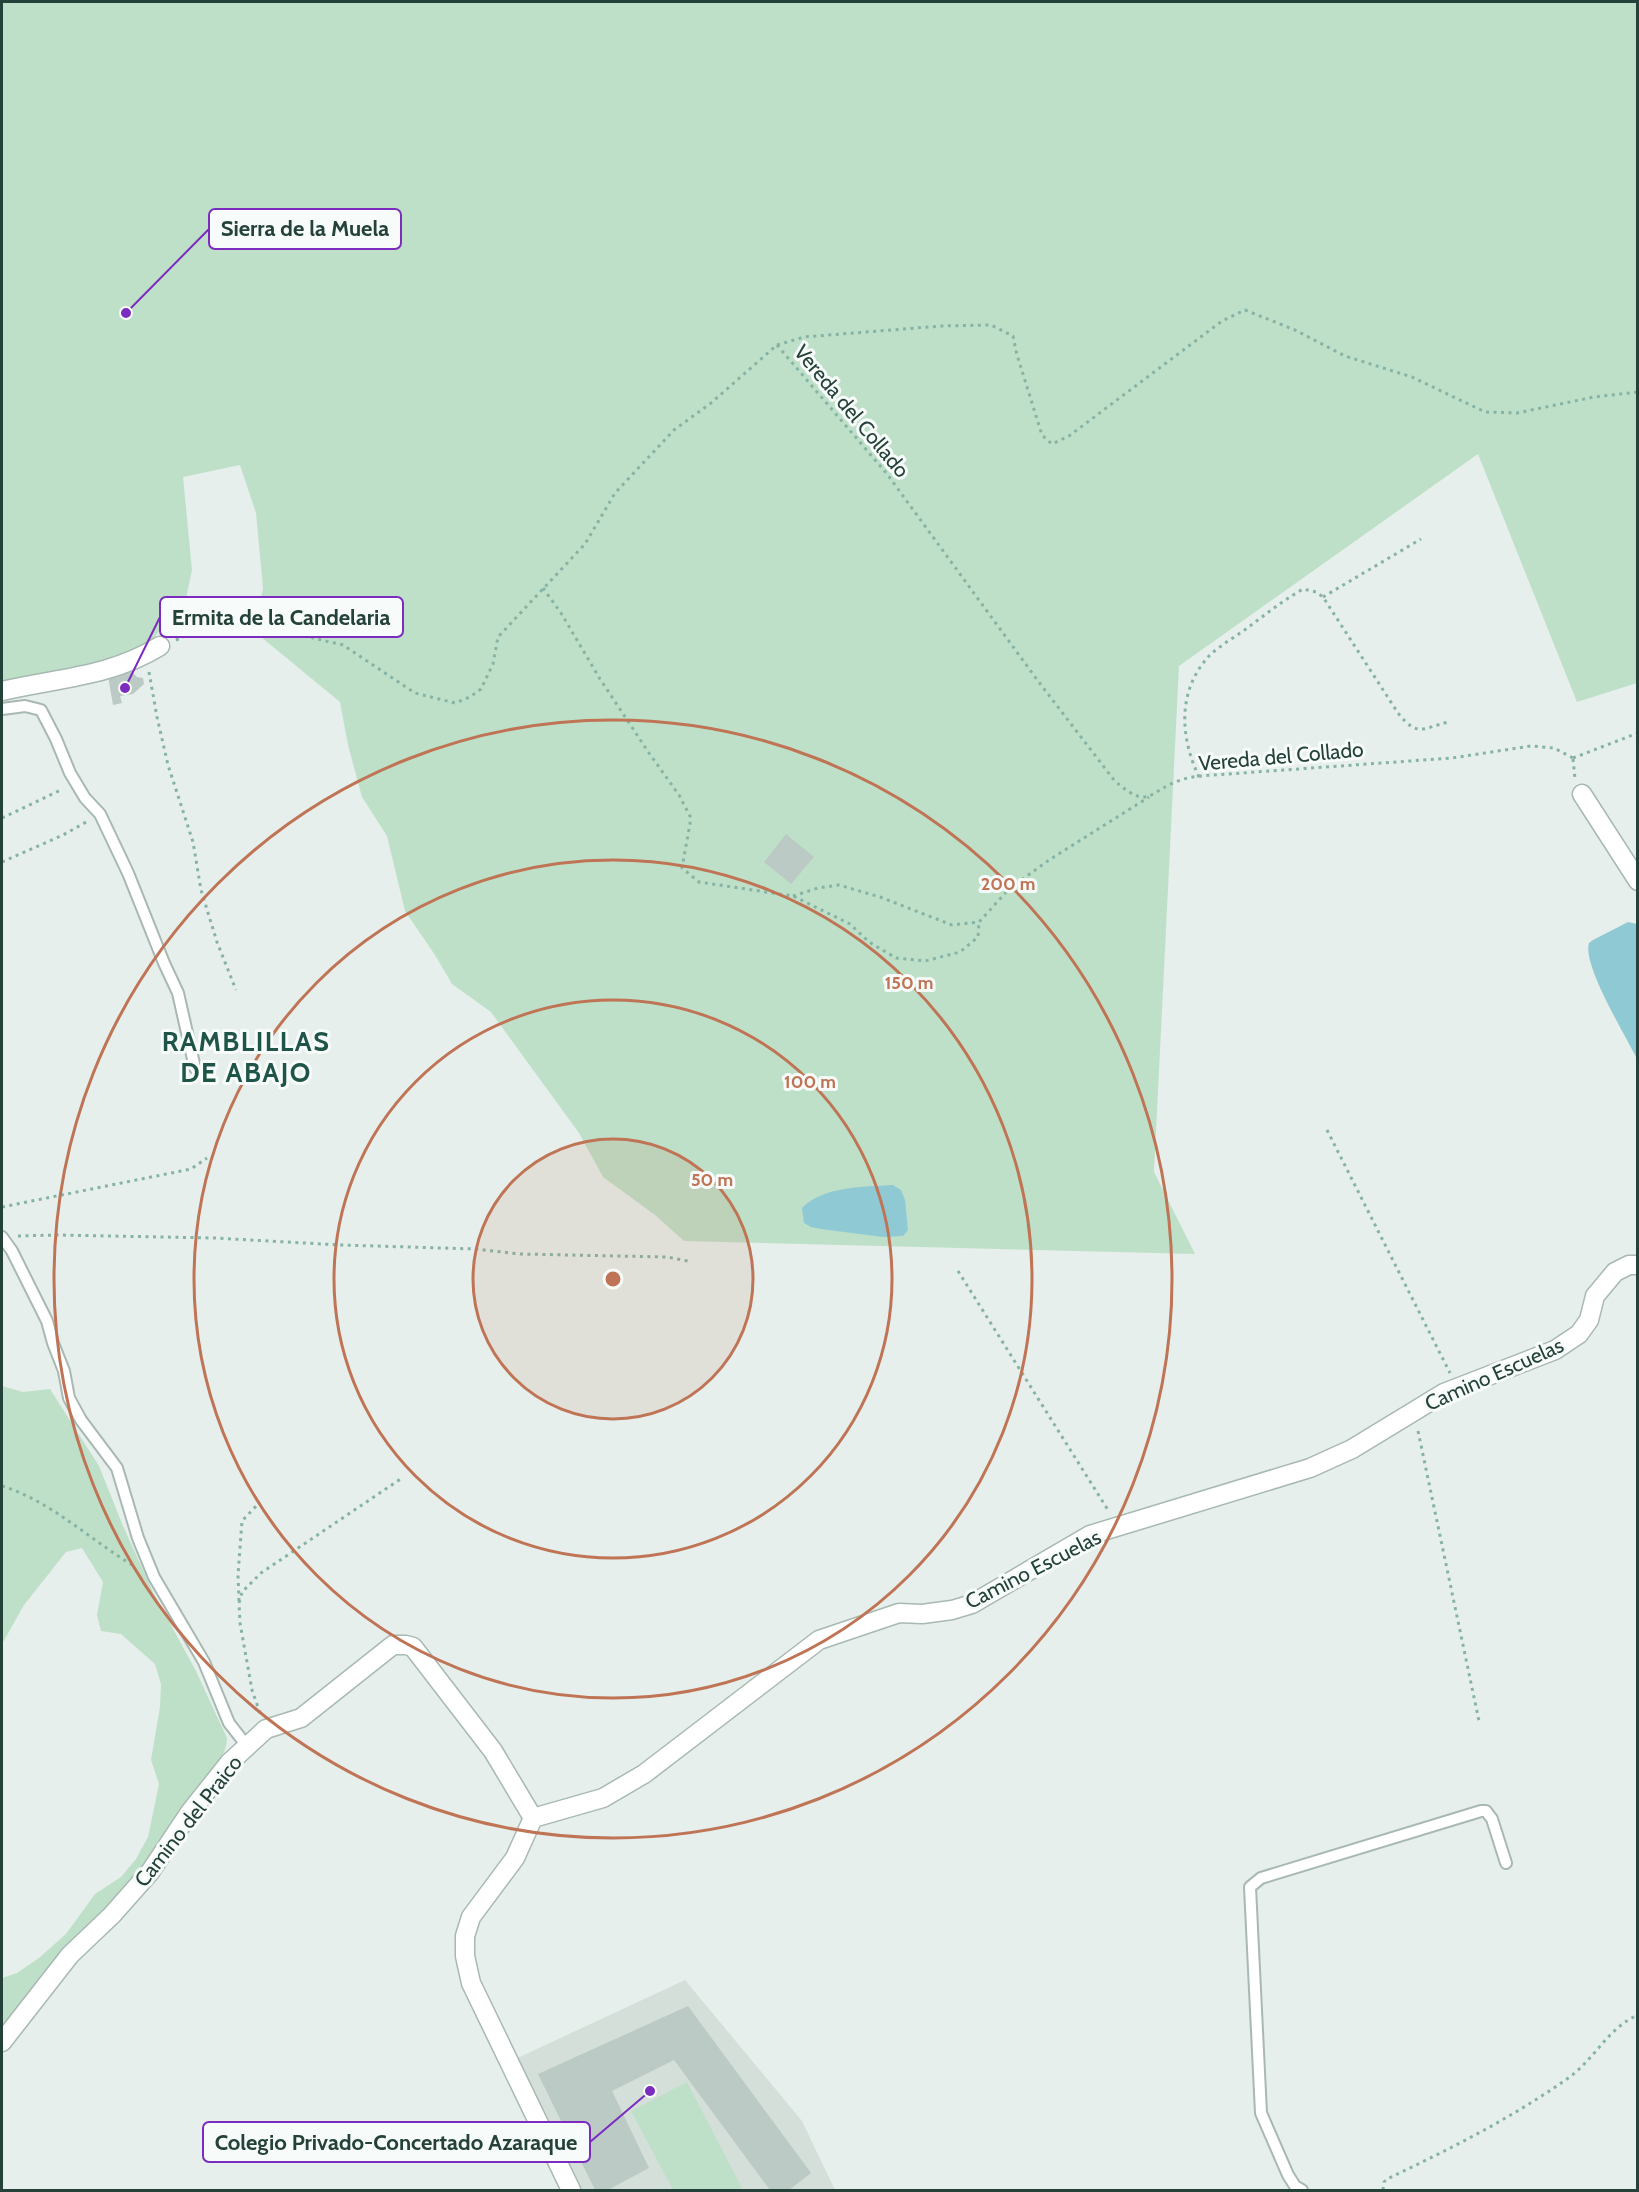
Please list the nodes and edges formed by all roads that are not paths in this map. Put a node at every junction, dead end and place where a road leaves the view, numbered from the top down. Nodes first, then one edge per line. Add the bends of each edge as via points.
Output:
1 (160, 646) road end
2 (2, 691) edge
3 (2, 709) edge
4 (1582, 794) dead end
5 (1638, 881) edge
6 (195, 1068) dead end
7 (7, 1237) edge
8 (1638, 1265) edge
9 (247, 1746) junction
10 (533, 1818) junction
11 (1506, 1863) dead end
12 (2, 2042) edge
13 (571, 2190) edge
14 (1302, 2190) edge

1 - 2 street via 115,668
3 - 6 lane via 25,706 41,710 76,783 100,814 178,993
4 - 5 street
7 - 9 lane via 47,1321 69,1398 117,1468 154,1577 204,1662 229,1723
8 - 10 street, Camino Escuelas via 1629,1265 1606,1281 1579,1334 1555,1350 1444,1393 1352,1449 1310,1468 1090,1535 972,1604 922,1614 899,1613 819,1641 644,1774 603,1798
9 - 10 street, Camino del Praico via 266,1729 301,1718 393,1646 406,1645 413,1647 493,1751
9 - 12 street, Camino del Praico via 196,1804 150,1872 69,1955
10 - 13 street via 515,1858 471,1917 465,1936 465,1956 471,1983
11 - 14 lane via 1491,1819 1486,1811 1481,1811 1261,1878 1250,1887 1261,2113 1288,2175

